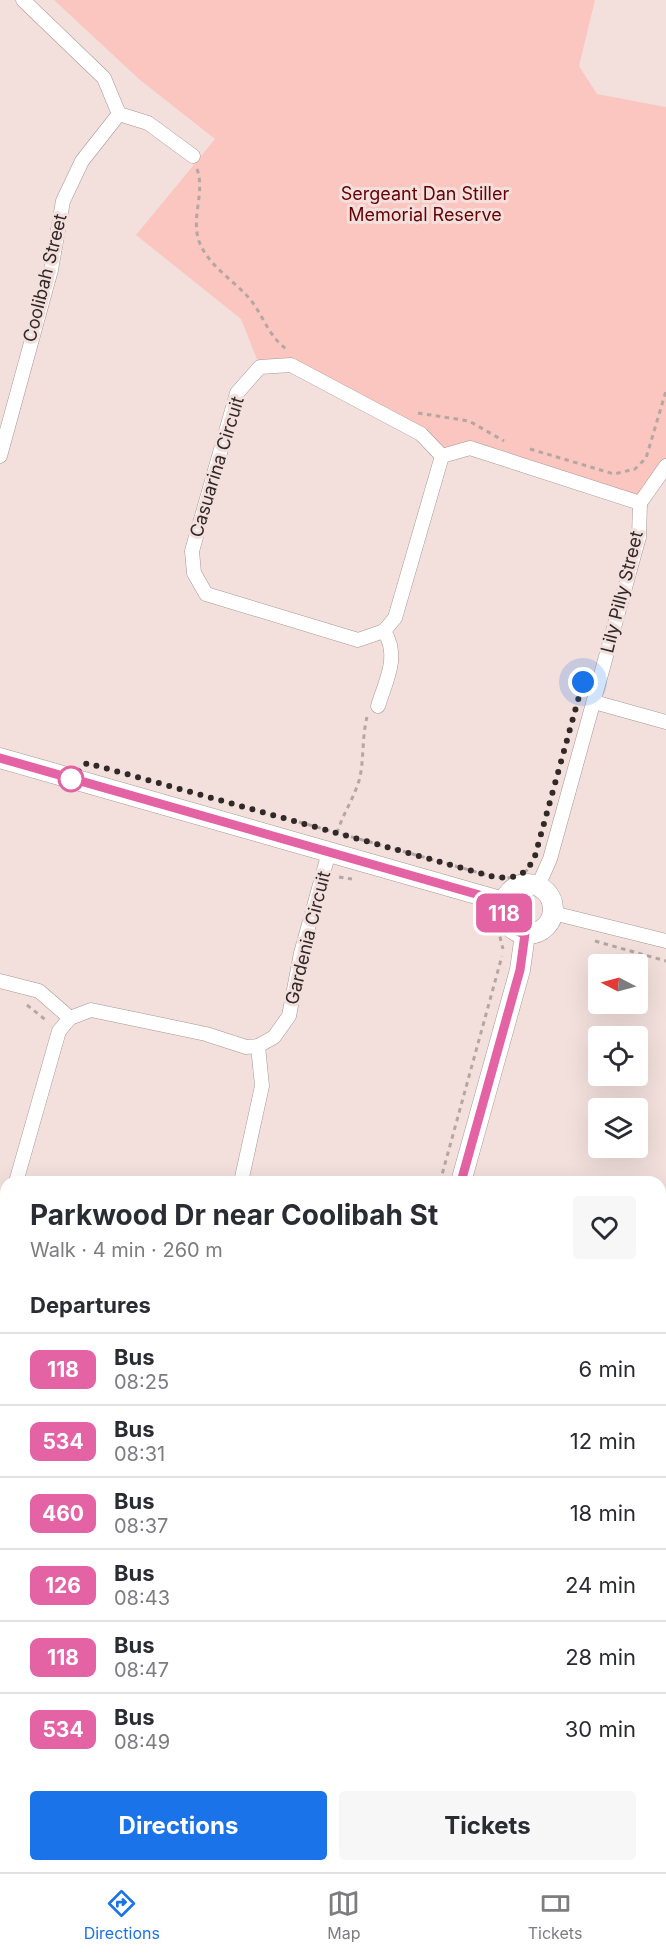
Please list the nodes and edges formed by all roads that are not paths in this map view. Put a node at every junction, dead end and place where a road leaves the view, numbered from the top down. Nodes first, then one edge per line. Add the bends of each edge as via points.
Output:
1 (23, 0) edge
2 (119, 114) junction
3 (192, 156) road end
4 (0, 456) edge
5 (442, 456) junction
6 (666, 466) edge
7 (640, 503) junction
8 (384, 631) junction
9 (594, 702) junction
10 (373, 708) road end
11 (666, 722) edge
12 (0, 758) edge
13 (329, 852) junction
14 (538, 886) junction
15 (504, 902) junction
16 (553, 913) junction
17 (525, 934) junction
18 (666, 941) edge
19 (0, 981) edge
20 (69, 1018) junction
21 (258, 1046) junction
22 (18, 1176) edge
23 (242, 1176) edge
24 (463, 1176) edge

1 - 2 street via 104,78
2 - 3 street via 148,123
2 - 4 street, Coolibah Street via 82,161 63,201 51,270
5 - 7 street via 470,448
5 - 8 street via 395,618
5 - 8 street, Casuarina Circuit via 421,434 291,365 260,367 237,393 192,551 194,573 206,594 358,640
6 - 7 street
7 - 9 street, Lily Pilly Street via 639,537
8 - 10 street via 391,642 393,657
9 - 11 street
9 - 14 street, Lily Pilly Street via 550,859
12 - 13 street
13 - 15 street
13 - 21 street, Gardenia Circuit via 301,953 289,1016 274,1037
14 - 15 street via 517,887
14 - 16 street via 549,896
15 - 17 street via 503,911 510,927
16 - 17 street via 543,930
16 - 18 street
17 - 24 street via 520,970
19 - 20 street via 39,991
20 - 21 street via 91,1010 206,1034 235,1045
20 - 22 street via 58,1031
21 - 23 street via 262,1086

